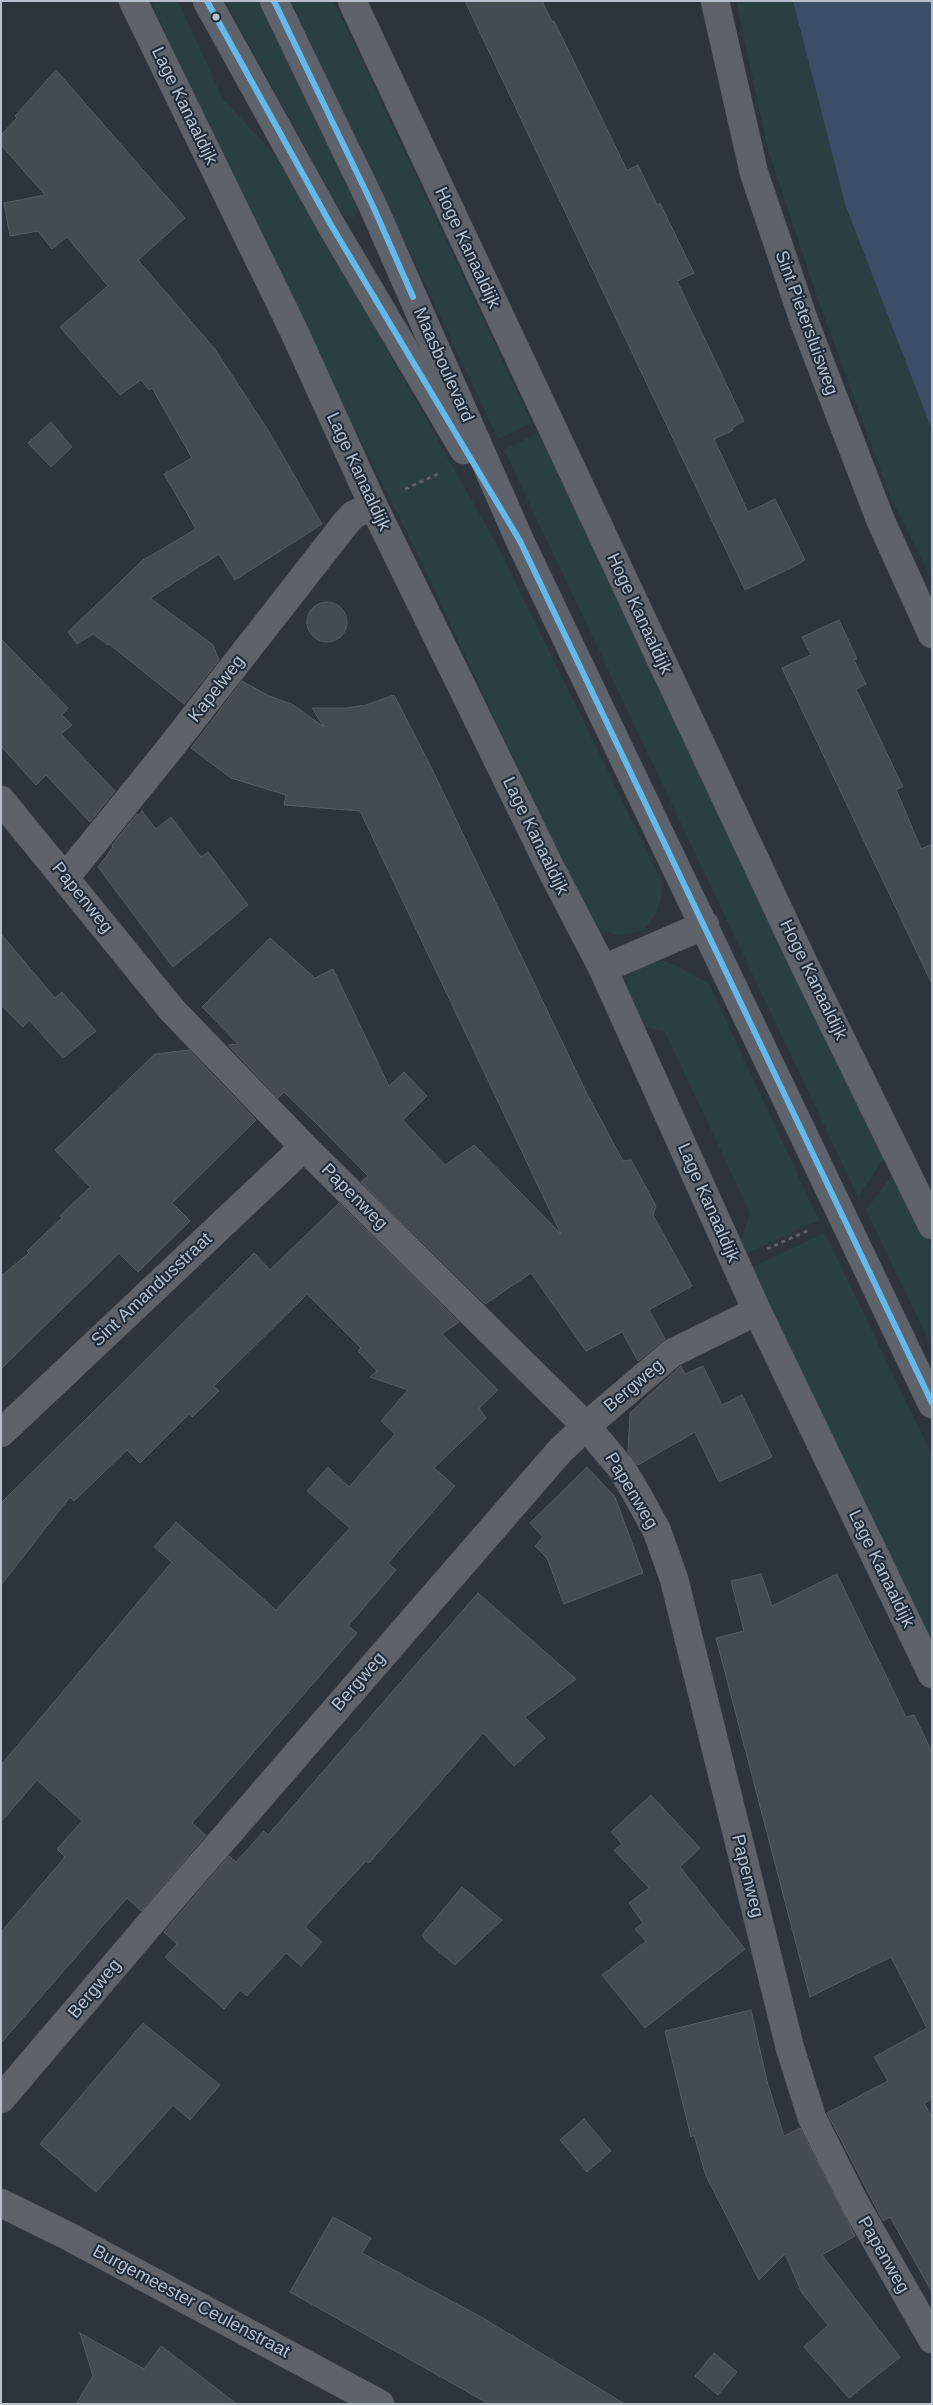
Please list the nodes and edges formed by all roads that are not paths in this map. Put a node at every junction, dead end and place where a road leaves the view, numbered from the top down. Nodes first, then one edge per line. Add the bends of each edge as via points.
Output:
1 (133, 1) edge
2 (207, 1) edge
3 (274, 1) edge
4 (352, 1) edge
5 (715, 1) edge
6 (372, 505) junction
7 (520, 541) junction
8 (932, 634) edge
9 (1, 800) edge
10 (10, 827) edge
11 (65, 878) junction
12 (705, 925) junction
13 (603, 969) junction
14 (304, 1147) junction
15 (932, 1224) edge
16 (757, 1311) junction
17 (932, 1404) edge
18 (586, 1426) junction
19 (1, 1433) edge
20 (932, 1674) edge
21 (1, 2099) edge
22 (1, 2203) edge
23 (932, 2339) edge
24 (380, 2404) edge

1 - 6 street, Lage Kanaaldijk via 293,329
2 - 7 street, Maasboulevard via 331,225
3 - 7 street, Maasboulevard via 372,204
4 - 15 street, Hoge Kanaaldijk via 794,942
5 - 8 street, Sint Pietersluisweg via 754,174 804,321 880,519
6 - 11 street, Kapelweg via 345,524
6 - 13 street, Lage Kanaaldijk
7 - 12 street, Maasboulevard
9 - 10 street, Papenweg
10 - 11 street, Papenweg
11 - 14 street, Papenweg via 172,1010
12 - 13 street
12 - 17 street, Maasboulevard
13 - 16 street, Lage Kanaaldijk
14 - 18 street, Papenweg
14 - 19 street, Sint Amandusstraat
16 - 18 street, Bergweg via 672,1353
16 - 20 street, Lage Kanaaldijk
18 - 21 street, Bergweg via 419,1611
18 - 23 street, Papenweg via 622,1469 638,1496 674,1578 790,2048 812,2118 854,2202
22 - 24 street, Burgemeester Ceulenstraat

